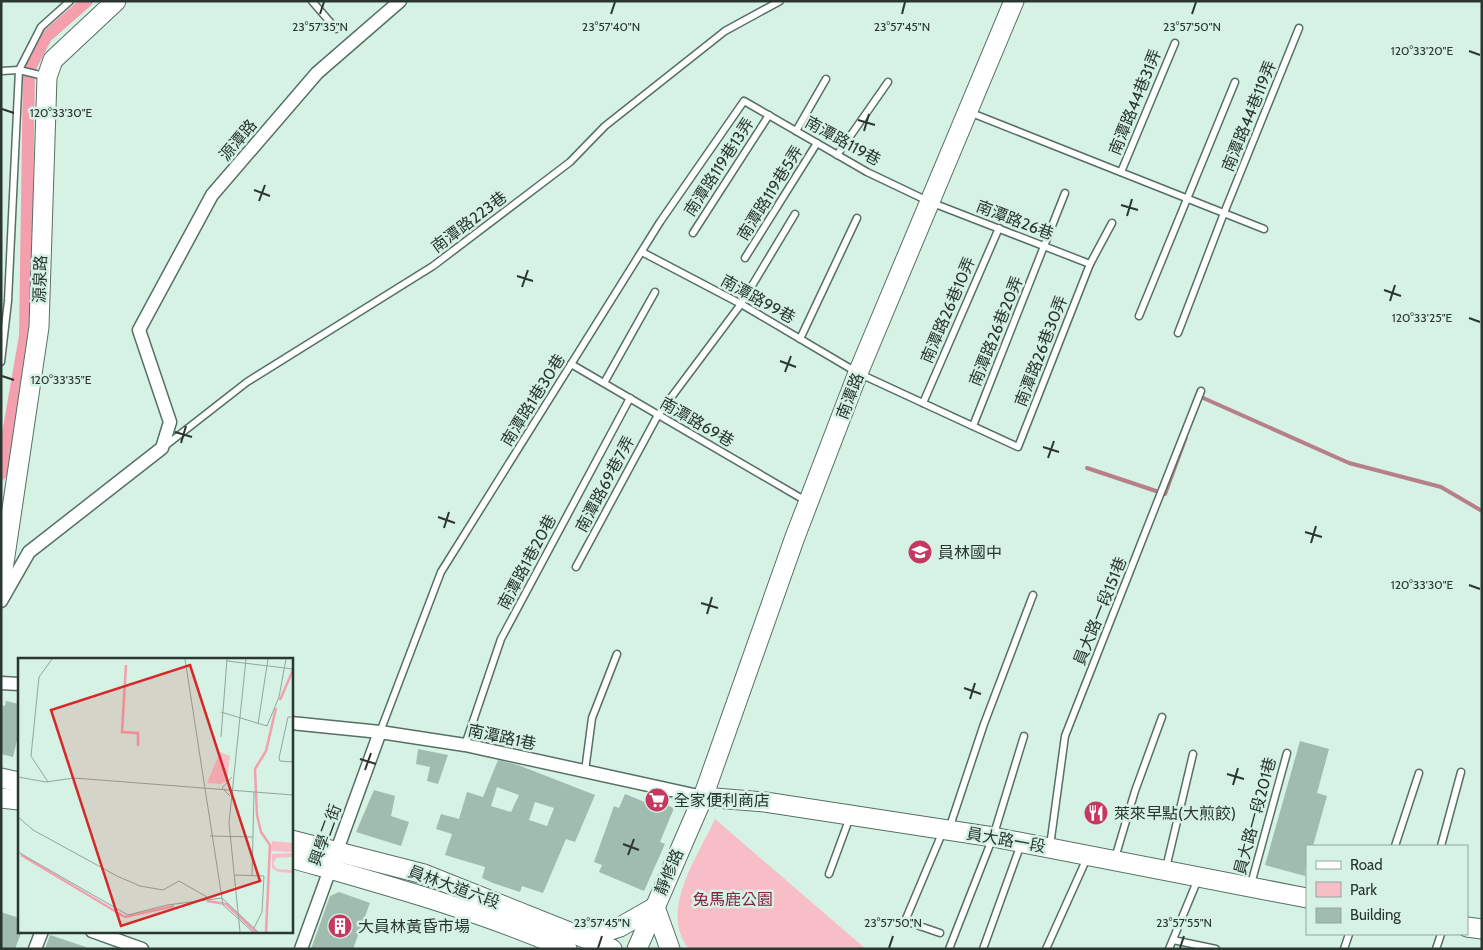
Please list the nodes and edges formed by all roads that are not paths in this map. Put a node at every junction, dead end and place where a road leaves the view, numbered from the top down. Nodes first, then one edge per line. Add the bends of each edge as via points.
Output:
1 (70, 1) edge
2 (116, 1) edge
3 (312, 1) edge
4 (400, 1) edge
5 (780, 1) edge
6 (1014, 1) edge
7 (1299, 28) dead end
8 (336, 29) dead end
9 (1175, 43) dead end
10 (19, 70) junction
11 (1, 71) edge
12 (47, 77) junction
13 (826, 79) dead end
14 (888, 82) dead end
15 (1235, 82) dead end
16 (744, 101) joint
17 (968, 112) junction
18 (769, 115) junction
19 (796, 131) junction
20 (817, 143) junction
21 (837, 155) junction
22 (1121, 172) junction
23 (1065, 193) dead end
24 (1186, 198) junction
25 (930, 202) junction
26 (1224, 213) junction
27 (795, 214) dead end
28 (857, 218) dead end
29 (1112, 224) dead end
30 (998, 228) junction
31 (1264, 229) dead end
32 (693, 233) dead end
33 (1044, 246) junction
34 (642, 252) junction
35 (746, 258) dead end
36 (1090, 264) junction
37 (655, 292) dead end
38 (740, 304) junction
39 (1139, 316) dead end
40 (1178, 333) dead end
41 (800, 339) junction
42 (1, 362) edge
43 (571, 364) junction
44 (858, 373) junction
45 (604, 383) junction
46 (1201, 391) dead end
47 (630, 398) junction
48 (923, 403) junction
49 (658, 415) junction
50 (973, 426) junction
51 (1018, 447) joint
52 (162, 448) junction
53 (808, 503) junction
54 (576, 567) dead end
55 (1, 583) edge
56 (1033, 595) dead end
57 (1, 601) edge
58 (617, 654) dead end
59 (1, 683) edge
60 (18, 684) edge
61 (1162, 717) dead end
62 (292, 724) edge
63 (380, 732) junction
64 (1024, 736) dead end
65 (465, 746) junction
66 (1286, 753) dead end
67 (1193, 754) dead end
68 (585, 771) junction
69 (1461, 772) dead end
70 (1419, 773) dead end
71 (1, 778) edge
72 (18, 782) edge
73 (703, 797) junction
74 (1, 798) edge
75 (18, 800) edge
76 (851, 815) junction
77 (946, 830) junction
78 (993, 838) junction
79 (292, 840) edge
80 (1022, 843) junction
81 (1395, 845) edge
82 (1441, 845) edge
83 (1049, 848) junction
84 (336, 851) junction
85 (1088, 854) junction
86 (292, 858) edge
87 (1115, 859) junction
88 (330, 869) junction
89 (1166, 869) junction
90 (829, 874) dead end
91 (1200, 876) junction
92 (1250, 887) junction
93 (1306, 898) edge
94 (654, 907) junction
95 (1468, 927) edge
96 (1482, 929) edge
97 (42, 932) edge
98 (95, 932) edge
99 (940, 933) dead end
100 (1349, 935) edge
101 (1441, 935) edge
102 (586, 938) junction
103 (1173, 940) junction
104 (35, 949) edge
105 (142, 949) edge
106 (301, 949) edge
107 (567, 949) edge
108 (612, 949) edge
109 (637, 949) edge
110 (670, 949) edge
111 (949, 949) edge
112 (983, 949) edge
113 (1046, 949) edge
114 (1170, 949) edge
115 (1216, 949) edge
116 (1344, 949) edge
117 (1436, 949) edge

1 - 10 lane via 41,27
2 - 12 street, 源泉路 via 53,60
3 - 8 lane
4 - 52 street, 源潭路 via 317,72 212,196 140,330 170,422
5 - 52 lane, 南潭路223巷 via 725,31 605,126 570,162 433,266 248,382
6 - 17 street, 南潭路
7 - 26 lane, 南潭路44巷119弄
9 - 22 lane, 南潭路44巷31弄
10 - 11 lane
10 - 12 lane
10 - 42 lane via 8,301
12 - 55 street, 源泉路 via 39,327
13 - 19 lane
14 - 21 lane
15 - 24 lane
16 - 18 lane, 南潭路119巷
16 - 34 lane, 南潭路1巷30巷
17 - 22 lane
17 - 25 street, 南潭路
18 - 19 lane, 南潭路119巷
18 - 32 lane, 南潭路119巷13弄
19 - 20 lane, 南潭路119巷
20 - 21 lane, 南潭路119巷
20 - 35 lane, 南潭路119巷5弄
21 - 25 lane, 南潭路119巷
22 - 24 lane
23 - 33 lane, 南潭路26巷20弄
24 - 26 lane
24 - 39 lane
25 - 30 lane, 南潭路26巷
25 - 44 street, 南潭路
26 - 31 lane
26 - 40 lane, 南潭路44巷119弄
27 - 38 lane, 南潭路69巷7弄
28 - 41 lane
29 - 36 lane, 南潭路26巷30弄
30 - 33 lane, 南潭路26巷
30 - 48 lane, 南潭路26巷10弄
33 - 36 lane, 南潭路26巷
33 - 50 lane, 南潭路26巷20弄
34 - 38 lane, 南潭路99巷
34 - 43 lane, 南潭路1巷30巷
36 - 51 lane, 南潭路26巷30弄
37 - 45 lane
38 - 41 lane, 南潭路99巷
38 - 49 lane, 南潭路69巷7弄
41 - 44 lane, 南潭路99巷
43 - 45 lane, 南潭路69巷
43 - 63 lane, 南潭路1巷30巷 via 441,572
44 - 48 lane, 南潭路99巷
44 - 53 street, 南潭路
45 - 47 lane, 南潭路69巷
46 - 83 lane, 員大路一段151巷 via 1065,736
47 - 49 lane, 南潭路69巷
47 - 65 lane, 南潭路1巷20巷 via 501,639
48 - 50 lane, 南潭路99巷
49 - 53 lane, 南潭路69巷
49 - 54 lane, 南潭路69巷7弄
50 - 51 lane, 南潭路99巷
52 - 57 street via 29,552
53 - 73 street, 南潭路
56 - 77 lane
58 - 68 lane via 592,718
59 - 60 street
61 - 87 lane
62 - 63 street, 南潭路1巷
63 - 65 street, 南潭路1巷
63 - 84 street, 興學二街
64 - 78 lane
65 - 68 street, 南潭路1巷
66 - 92 lane, 員大路一段201巷
67 - 89 lane
68 - 73 street, 南潭路1巷
69 - 82 lane
70 - 81 lane
71 - 72 street
73 - 76 street, 員大路一段 via 765,802
73 - 94 street, 靜修路
74 - 75 street
76 - 77 street, 員大路一段
76 - 90 lane
77 - 78 street, 員大路一段
77 - 99 lane via 905,921
78 - 80 street, 員大路一段
78 - 111 lane
79 - 84 street, 員林大道六段
80 - 83 street, 員大路一段
80 - 112 lane
83 - 85 street, 員大路一段
84 - 88 street, 興學二街
84 - 102 street, 員林大道六段 via 424,874
85 - 87 street, 員大路一段
85 - 113 lane
86 - 88 street, 員林大道六段
87 - 89 street, 員大路一段
88 - 106 street, 興學二街
88 - 107 street, 員林大道六段 via 418,894 526,931
89 - 91 street, 員大路一段
91 - 92 street, 員大路一段
91 - 103 lane
92 - 93 street, 員大路一段
94 - 102 street via 620,927
94 - 109 street, 靜修路
94 - 110 street
95 - 96 street
97 - 104 street
98 - 105 street
100 - 116 lane
101 - 117 lane
102 - 108 street, 員林大道六段
103 - 114 lane
103 - 115 lane

